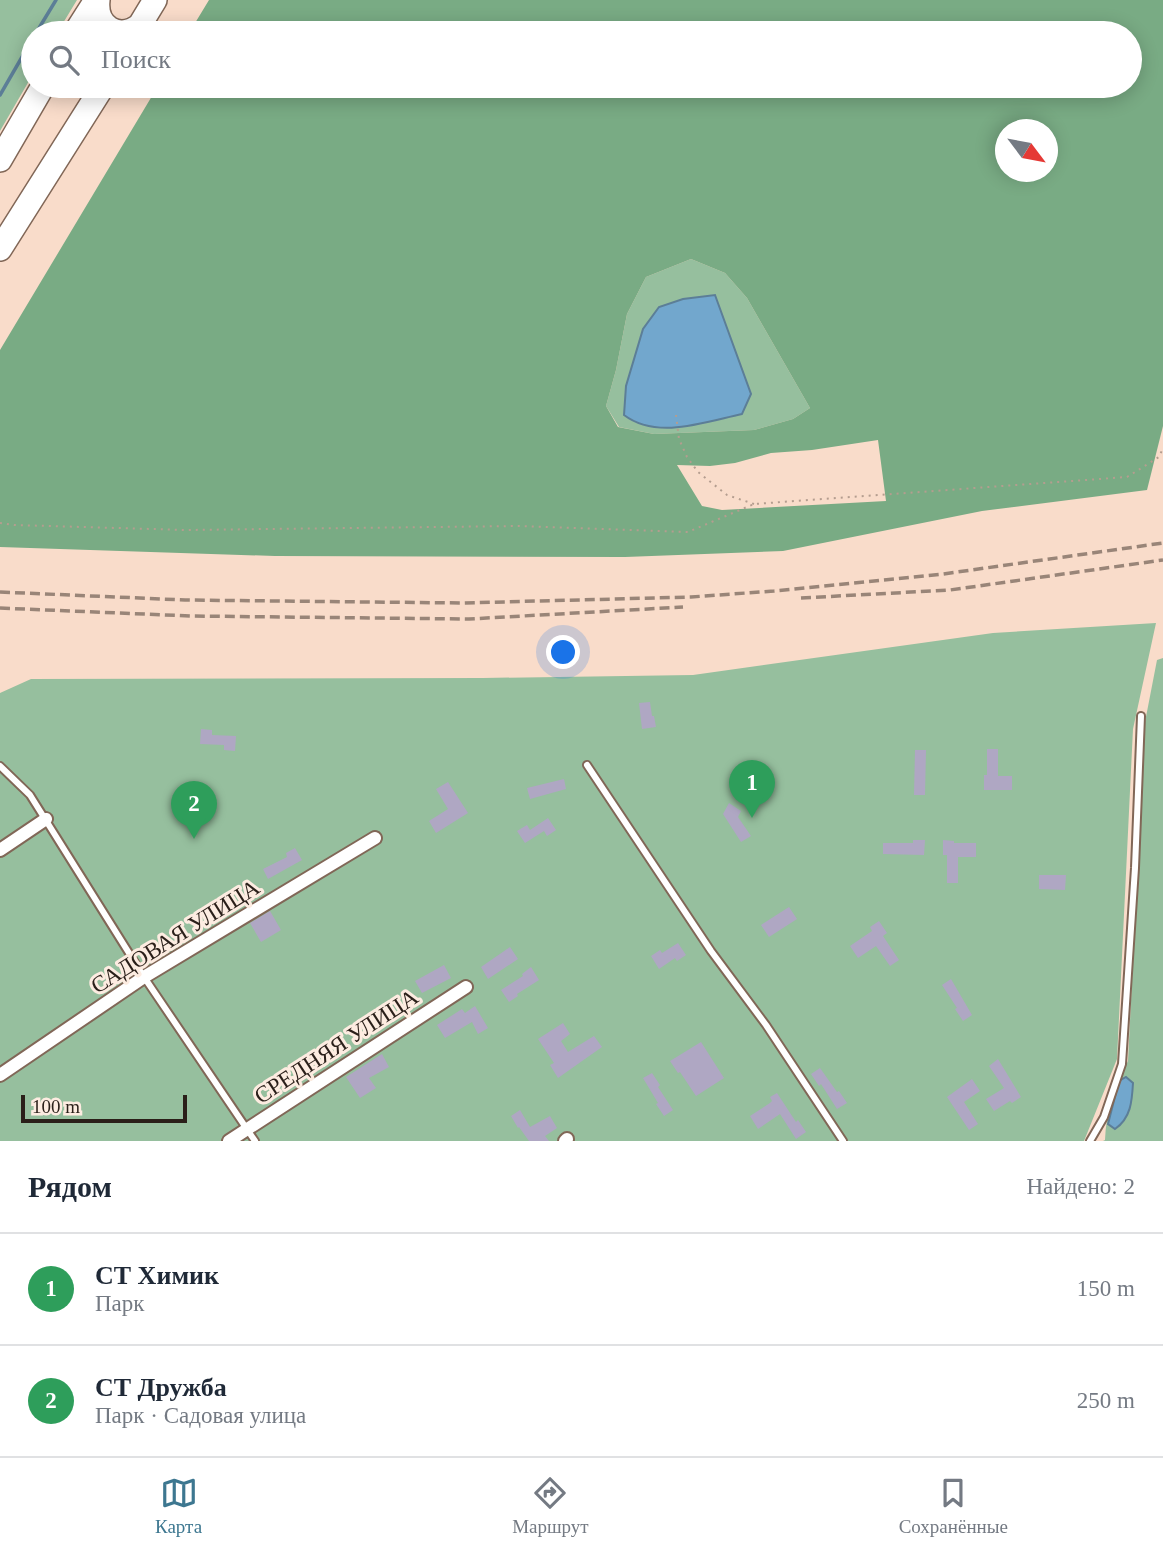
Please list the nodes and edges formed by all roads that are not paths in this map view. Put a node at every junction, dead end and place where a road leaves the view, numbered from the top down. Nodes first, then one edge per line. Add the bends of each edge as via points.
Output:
1 (97, 0) edge
2 (155, 0) edge
3 (83, 21) edge
4 (104, 21) edge
5 (143, 21) edge
6 (36, 98) edge
7 (95, 98) edge
8 (0, 160) edge
9 (0, 249) edge
10 (1141, 716) dead end
11 (587, 765) dead end
12 (0, 766) edge
13 (46, 820) junction
14 (375, 838) dead end
15 (0, 850) edge
16 (144, 976) junction
17 (466, 987) dead end
18 (0, 1075) edge
19 (247, 1129) junction
20 (229, 1141) edge
21 (255, 1141) edge
22 (843, 1141) edge
23 (1090, 1141) edge

1 - 3 highway
1 - 4 highway
2 - 5 highway
6 - 8 highway
7 - 9 highway
10 - 23 lane via 1122,1064 1104,1118
11 - 22 lane
12 - 13 lane via 30,795
13 - 15 street
13 - 16 lane
14 - 16 street, САДОВАЯ УЛИЦА
16 - 18 street, САДОВАЯ УЛИЦА
16 - 19 lane
17 - 19 street, СРЕДНЯЯ УЛИЦА
19 - 20 street, СРЕДНЯЯ УЛИЦА
19 - 21 lane

